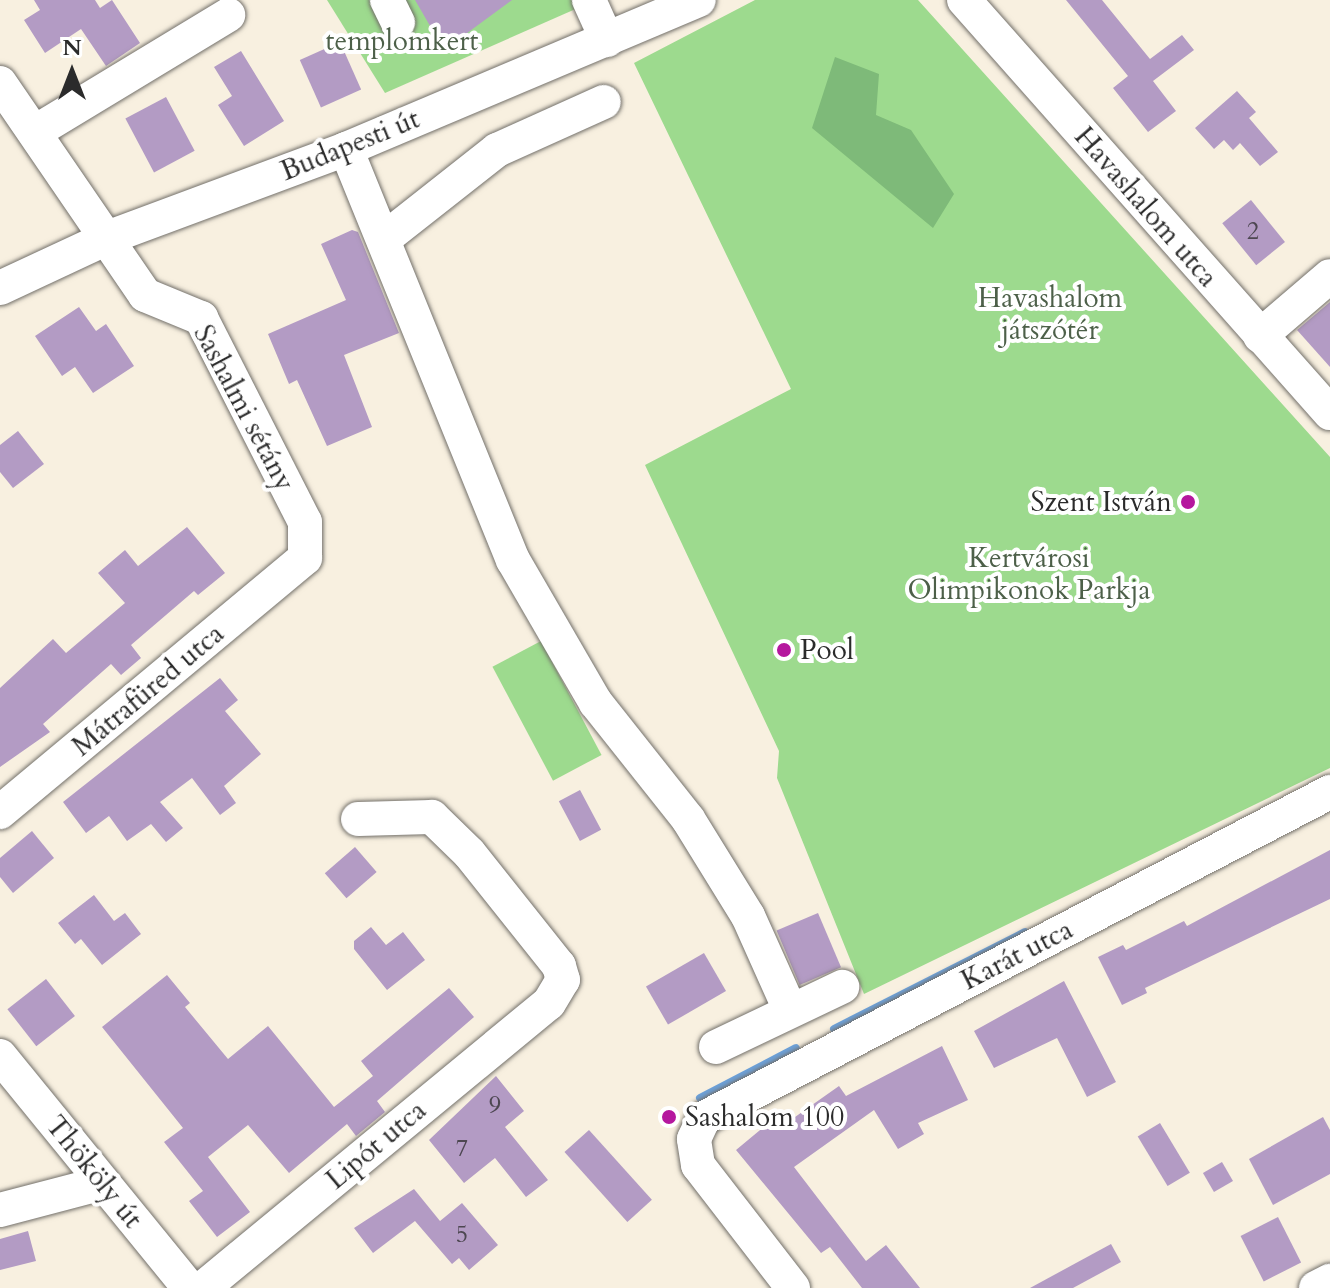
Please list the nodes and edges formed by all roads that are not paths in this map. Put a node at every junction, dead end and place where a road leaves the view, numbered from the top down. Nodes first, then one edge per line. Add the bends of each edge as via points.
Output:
1 (589, 0) edge
2 (699, 0) edge
3 (964, 0) edge
4 (228, 15) dead end
5 (607, 40) junction
6 (0, 83) edge
7 (604, 102) dead end
8 (35, 132) junction
9 (346, 149) junction
10 (107, 238) junction
11 (384, 239) junction
12 (1330, 276) edge
13 (0, 288) edge
14 (1260, 336) junction
15 (1330, 413) edge
16 (294, 567) joint
17 (1330, 792) edge
18 (0, 812) edge
19 (358, 819) dead end
20 (842, 987) dead end
21 (790, 1010) junction
22 (716, 1047) dead end
23 (0, 1056) edge
24 (103, 1183) junction
25 (0, 1210) edge
26 (1330, 1281) edge
27 (189, 1288) edge
28 (203, 1288) edge
29 (793, 1288) edge
30 (1316, 1288) edge

1 - 5 street
2 - 5 street, Budapesti út
3 - 14 street, Havashalom utca
4 - 8 street
5 - 9 street, Budapesti út
6 - 8 street
7 - 11 street via 497,150
8 - 10 street
9 - 10 street, Budapesti út
9 - 11 street
10 - 13 street, Budapesti út
10 - 16 street, Sashalmi sétány via 145,295 201,318 305,522 305,558
11 - 21 street via 513,560 596,703 688,819 740,904
12 - 14 street
14 - 15 street, Havashalom utca
16 - 18 street, Mátrafüred utca
17 - 29 street, Karát utca via 704,1118 694,1139 698,1165
19 - 28 street, Lipót utca via 432,817 469,853 559,966 563,980 549,1003
20 - 21 street
21 - 22 street
23 - 24 street, Thököly út
24 - 25 street
24 - 27 street, Thököly út
26 - 30 street

